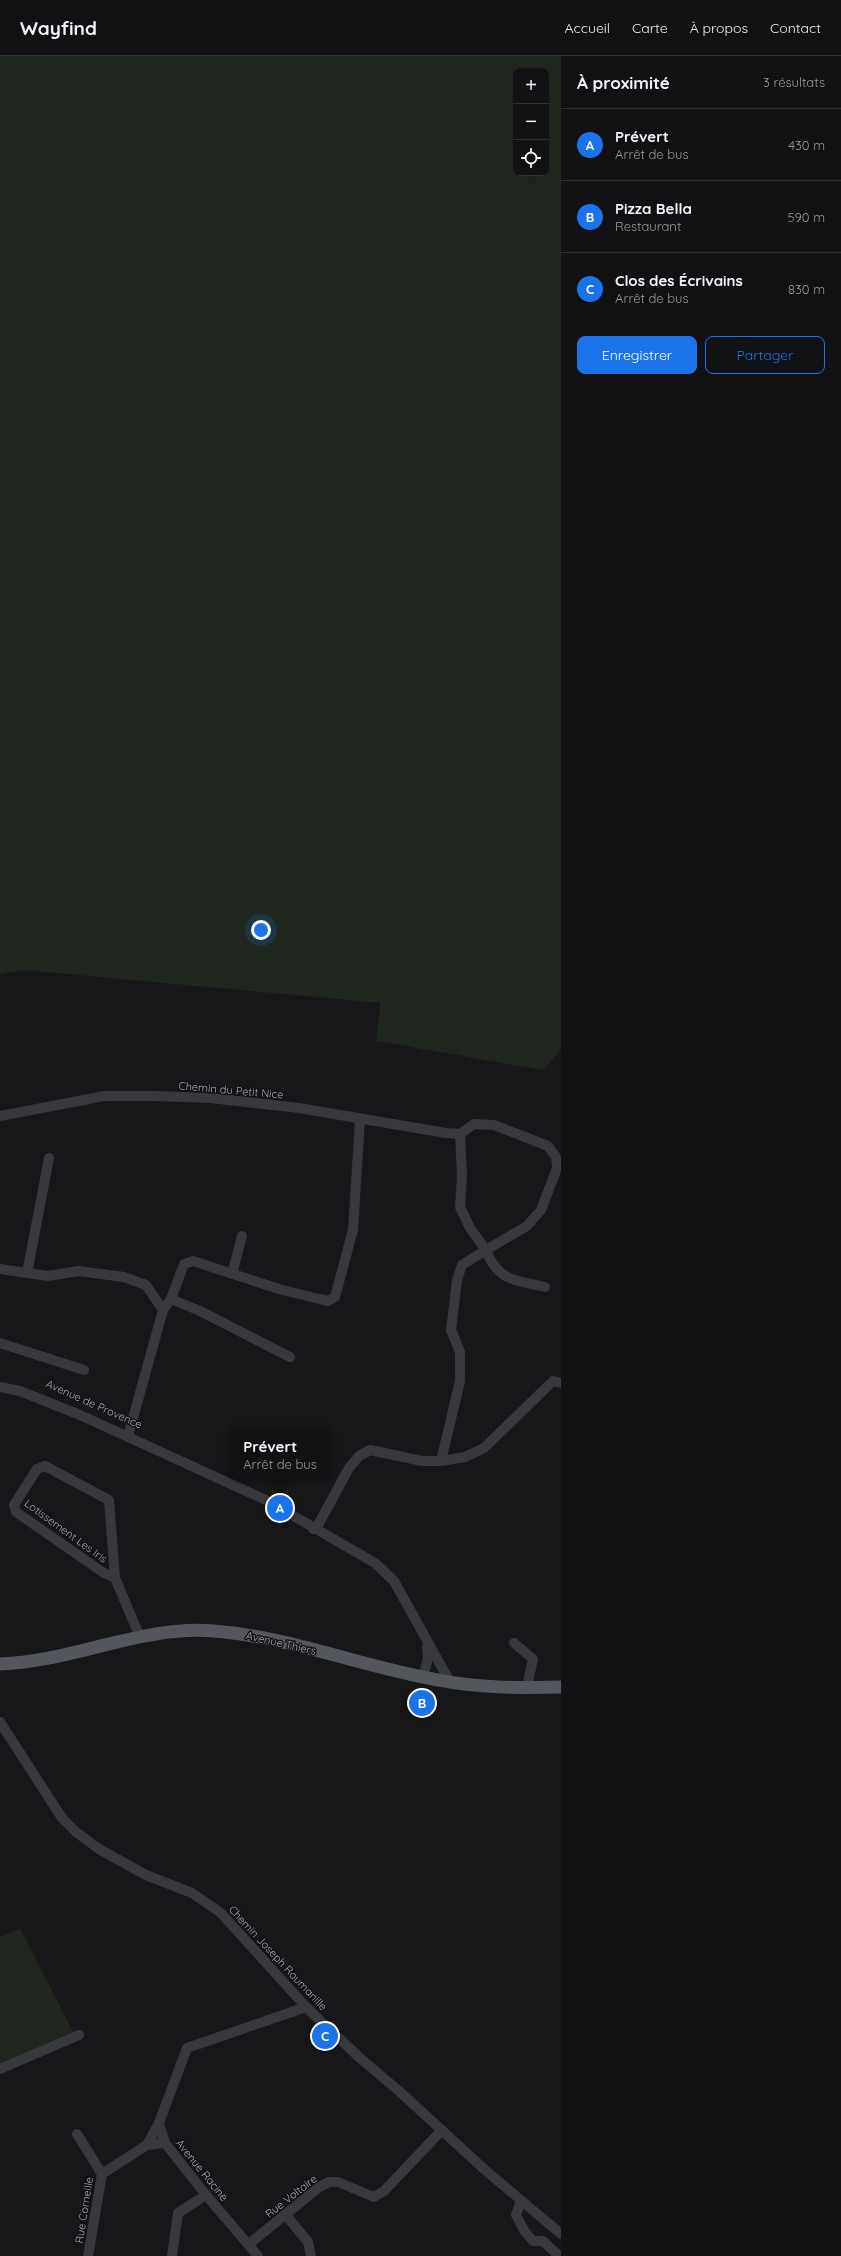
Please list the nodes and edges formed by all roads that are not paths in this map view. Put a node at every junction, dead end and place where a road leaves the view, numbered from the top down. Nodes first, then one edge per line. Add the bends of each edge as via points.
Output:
1 (0, 1116) edge
2 (360, 1119) junction
3 (460, 1134) junction
4 (49, 1158) dead end
5 (242, 1236) dead end
6 (486, 1250) junction
7 (0, 1270) edge
8 (27, 1273) junction
9 (232, 1274) junction
10 (545, 1287) dead end
11 (171, 1300) junction
12 (163, 1310) junction
13 (0, 1343) edge
14 (290, 1357) dead end
15 (84, 1370) dead end
16 (0, 1382) edge
17 (561, 1383) edge
18 (0, 1387) edge
19 (129, 1435) junction
20 (441, 1461) junction
21 (313, 1529) junction
22 (115, 1578) junction
23 (140, 1637) junction
24 (427, 1643) junction
25 (514, 1643) dead end
26 (0, 1664) edge
27 (423, 1677) junction
28 (450, 1682) junction
29 (561, 1687) edge
30 (527, 1688) junction
31 (0, 1722) edge
32 (306, 2007) junction
33 (79, 2035) dead end
34 (0, 2069) edge
35 (159, 2123) junction
36 (442, 2130) junction
37 (77, 2134) dead end
38 (165, 2143) junction
39 (147, 2145) junction
40 (102, 2174) junction
41 (206, 2195) junction
42 (521, 2201) junction
43 (285, 2214) junction
44 (561, 2234) edge
45 (249, 2244) junction
46 (88, 2256) edge
47 (172, 2256) edge
48 (258, 2256) edge
49 (311, 2256) edge
50 (559, 2256) edge

1 - 2 street, Chemin du Petit Nice via 104,1096 156,1096 211,1098 334,1112
2 - 3 street, Chemin du Petit Nice
2 - 9 street via 353,1230 335,1297 328,1301
3 - 6 street via 460,1207 470,1228
3 - 6 street via 474,1124 494,1125 548,1146 556,1157 557,1168 540,1210 527,1226
4 - 8 street
5 - 9 street
6 - 10 street via 490,1262 502,1276
6 - 20 street via 462,1265 457,1280 451,1330 460,1352 460,1381
7 - 8 street
8 - 12 street via 48,1276 78,1271 124,1278 146,1286
9 - 11 street via 193,1261 184,1264
11 - 12 street
11 - 14 street via 200,1311
12 - 19 street
13 - 15 street
16 - 19 street, Avenue de Provence via 51,1397
17 - 20 street via 553,1381 484,1448 465,1457
18 - 19 street, Avenue de Provence via 20,1391
19 - 21 street, Avenue de Provence via 266,1500
20 - 21 street via 422,1461 370,1450 358,1456
21 - 24 street, Avenue de Provence via 375,1563 394,1581
22 - 22 street, Lotissement Les Iris via 109,1500 45,1466 37,1469 14,1505 16,1512
22 - 23 street, Lotissement Les Iris
23 - 26 main road, Avenue Thiers via 51,1658
23 - 27 main road, Avenue Thiers via 173,1631 213,1631 255,1636
24 - 27 street, Avenue de Provence via 428,1658
24 - 28 street, Avenue de Provence
25 - 30 street via 533,1658
27 - 28 main road, Avenue Thiers
28 - 30 main road, Avenue Thiers
29 - 30 main road, Avenue Thiers
31 - 32 street, Chemin Joseph Roumanille via 62,1818 76,1832 99,1850 146,1875 192,1893 221,1913
32 - 35 street via 187,2048
32 - 36 street, Chemin Joseph Roumanille
33 - 34 street
35 - 38 street, Avenue Racine
35 - 39 street, Rue Corneille
36 - 42 street, Chemin Joseph Roumanille
36 - 43 street, Rue Voltaire via 384,2191 374,2196 338,2182 329,2182
37 - 40 street
38 - 39 street, Rue Corneille
38 - 41 street, Avenue Racine
39 - 40 street, Rue Corneille
40 - 46 street, Rue Corneille
41 - 45 street, Avenue Racine
41 - 47 street via 178,2213
42 - 44 street, Chemin Joseph Roumanille
42 - 50 street via 516,2215 525,2232 533,2241 543,2241
43 - 45 street, Rue Voltaire
43 - 49 street via 308,2242
45 - 48 street, Avenue Racine

